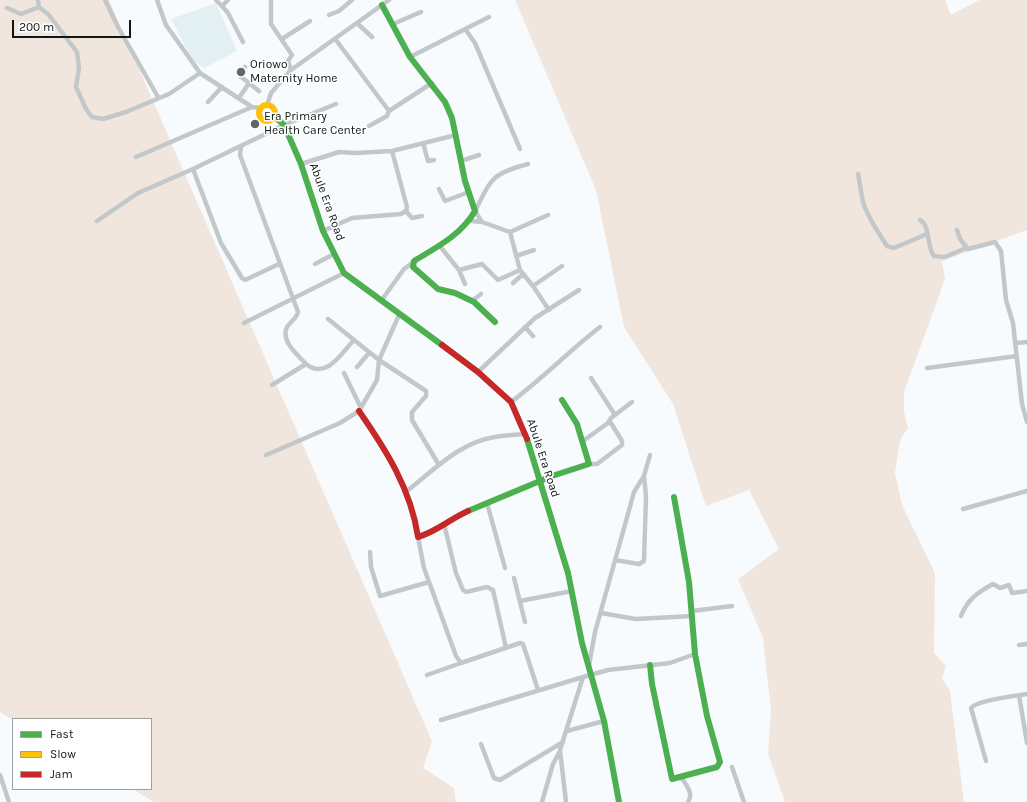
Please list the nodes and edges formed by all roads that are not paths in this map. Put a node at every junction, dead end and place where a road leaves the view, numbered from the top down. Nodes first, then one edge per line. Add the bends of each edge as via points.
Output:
1 (38, 0) edge
2 (105, 0) edge
3 (157, 0) edge
4 (216, 0) edge
5 (228, 0) edge
6 (271, 0) edge
7 (352, 0) edge
8 (385, 2) edge
9 (222, 6) junction
10 (40, 7) junction
11 (7, 8) dead end
12 (421, 12) dead end
13 (329, 15) dead end
14 (489, 17) dead end
15 (310, 21) dead end
16 (357, 23) junction
17 (393, 24) junction
18 (465, 29) junction
19 (372, 37) dead end
20 (282, 39) junction
21 (336, 40) junction
22 (243, 42) dead end
23 (410, 57) junction
24 (245, 67) dead end
25 (291, 70) junction
26 (200, 73) junction
27 (249, 83) junction
28 (432, 83) junction
29 (222, 87) junction
30 (259, 91) dead end
31 (158, 97) junction
32 (239, 98) junction
33 (208, 102) dead end
34 (336, 104) dead end
35 (267, 105) junction
36 (252, 107) junction
37 (260, 108) junction
38 (389, 111) junction
39 (275, 117) junction
40 (284, 125) junction
41 (369, 126) dead end
42 (456, 135) junction
43 (423, 143) junction
44 (240, 147) junction
45 (520, 149) dead end
46 (392, 151) junction
47 (231, 152) junction
48 (240, 155) junction
49 (479, 155) dead end
50 (136, 157) dead end
51 (434, 160) dead end
52 (461, 161) junction
53 (301, 164) junction
54 (528, 164) dead end
55 (193, 169) junction
56 (858, 174) dead end
57 (439, 188) dead end
58 (469, 192) junction
59 (406, 211) junction
60 (476, 211) junction
61 (548, 215) dead end
62 (422, 216) dead end
63 (920, 220) dead end
64 (97, 221) dead end
65 (471, 221) junction
66 (482, 222) junction
67 (957, 230) dead end
68 (323, 231) junction
69 (510, 232) junction
70 (927, 234) junction
71 (439, 245) junction
72 (966, 248) junction
73 (534, 250) dead end
74 (334, 254) junction
75 (516, 256) junction
76 (412, 263) junction
77 (279, 264) junction
78 (315, 264) dead end
79 (562, 266) dead end
80 (459, 270) junction
81 (522, 272) junction
82 (344, 273) junction
83 (512, 283) dead end
84 (465, 284) dead end
85 (533, 286) junction
86 (579, 290) dead end
87 (481, 294) dead end
88 (293, 299) junction
89 (381, 301) junction
90 (472, 301) junction
91 (549, 310) junction
92 (399, 315) junction
93 (328, 320) dead end
94 (495, 322) dead end
95 (244, 324) dead end
96 (525, 327) junction
97 (600, 327) dead end
98 (533, 336) dead end
99 (353, 341) junction
100 (1027, 342) edge
101 (1016, 343) junction
102 (369, 353) junction
103 (1017, 356) junction
104 (379, 360) junction
105 (306, 364) junction
106 (357, 367) dead end
107 (927, 368) dead end
108 (478, 372) junction
109 (344, 373) dead end
110 (591, 378) dead end
111 (272, 385) dead end
112 (562, 400) dead end
113 (511, 402) junction
114 (632, 402) dead end
115 (360, 410) junction
116 (615, 415) junction
117 (1027, 422) edge
118 (608, 423) junction
119 (526, 434) junction
120 (583, 441) junction
121 (650, 454) dead end
122 (266, 455) dead end
123 (589, 464) junction
124 (439, 465) junction
125 (644, 476) junction
126 (540, 482) junction
127 (407, 491) junction
128 (1027, 491) edge
129 (674, 497) dead end
130 (487, 503) junction
131 (963, 509) dead end
132 (444, 524) junction
133 (418, 537) junction
134 (370, 552) dead end
135 (615, 560) junction
136 (505, 568) dead end
137 (514, 578) dead end
138 (429, 582) junction
139 (572, 591) junction
140 (1027, 591) edge
141 (520, 600) junction
142 (732, 606) dead end
143 (600, 613) junction
144 (692, 613) junction
145 (961, 616) dead end
146 (525, 622) dead end
147 (1027, 644) edge
148 (1019, 645) dead end
149 (506, 648) junction
150 (695, 654) junction
151 (461, 663) junction
152 (650, 665) junction
153 (589, 667) junction
154 (591, 674) junction
155 (427, 675) dead end
156 (583, 677) junction
157 (538, 690) junction
158 (1027, 694) edge
159 (1019, 695) junction
160 (441, 720) dead end
161 (604, 721) junction
162 (567, 731) junction
163 (563, 742) junction
164 (1027, 743) edge
165 (481, 744) dead end
166 (560, 750) junction
167 (986, 761) dead end
168 (732, 767) dead end
169 (0, 775) edge
170 (681, 777) junction
171 (9, 802) edge
172 (542, 802) edge
173 (566, 802) edge
174 (619, 802) edge
175 (688, 802) edge
176 (744, 802) edge

1 - 10 street
2 - 31 street
3 - 26 street via 166,25
4 - 9 street
5 - 9 street
6 - 20 street via 270,22
7 - 13 street
8 - 16 street
8 - 17 street
9 - 22 street
10 - 11 street via 21,14
10 - 31 street via 77,52 79,68 76,87 92,117 113,117
12 - 17 street
14 - 18 street
15 - 20 street
16 - 19 street
16 - 21 street
17 - 23 street
18 - 23 street
18 - 45 street via 475,43
20 - 25 street via 292,55 288,61
21 - 25 street
21 - 38 street
23 - 28 street
24 - 27 street via 240,76
25 - 35 street via 272,93
26 - 29 street
26 - 31 street via 169,94
27 - 30 street
27 - 32 street
28 - 38 street
28 - 42 street via 445,102
29 - 32 street
29 - 33 street
32 - 36 street
34 - 40 street
35 - 37 street
35 - 39 street, Abule Era Road via 274,109
36 - 37 street
36 - 50 street
37 - 39 street via 262,120 270,121
38 - 41 street via 387,116
39 - 40 street, Abule Era Road
40 - 44 street
40 - 53 street, Abule Era Road
42 - 43 street
42 - 52 street
43 - 46 street
43 - 51 street via 428,161
44 - 47 street
44 - 48 street
46 - 53 street via 339,152
46 - 59 street
47 - 48 street
47 - 55 street
48 - 77 street
49 - 52 street
52 - 58 street
53 - 68 street, Abule Era Road
54 - 60 street via 498,174 488,186
55 - 64 street via 138,193
55 - 77 street via 221,243 242,278 248,279
56 - 70 street via 867,213 887,246 894,248
57 - 58 street via 445,201
58 - 60 street
59 - 62 street via 412,218
59 - 68 street via 401,214 352,218
60 - 65 street
60 - 66 street
61 - 69 street
63 - 70 street via 924,222
65 - 66 street
65 - 71 street
66 - 69 street
67 - 72 street
68 - 74 street, Abule Era Road
69 - 75 street
70 - 72 street via 930,249 937,257 945,257
71 - 76 street
71 - 80 street
72 - 101 street via 995,242 1001,251 1006,300
73 - 75 street
74 - 78 street
74 - 82 street, Abule Era Road
75 - 81 street
76 - 89 street via 404,268
76 - 90 street via 413,267 436,288
77 - 88 street
79 - 85 street
80 - 81 street via 482,264 498,280
80 - 84 street
81 - 83 street
81 - 85 street
82 - 88 street
82 - 89 street, Abule Era Road
85 - 91 street
86 - 91 street
87 - 90 street
88 - 95 street
88 - 105 street via 298,314 287,328 285,336 288,345
89 - 92 street, Abule Era Road
90 - 94 street via 486,310
91 - 96 street
92 - 104 street
92 - 108 street, Abule Era Road
93 - 99 street
96 - 98 street
96 - 108 street
97 - 113 street
99 - 102 street
99 - 105 street via 331,365 325,368 312,369
100 - 101 street
101 - 103 street
102 - 104 street
102 - 106 street
103 - 107 street
103 - 117 street via 1022,404
104 - 115 street via 377,380
104 - 124 street via 426,391 426,396 412,412 412,420
105 - 111 street
108 - 113 street, Abule Era Road
109 - 115 street
110 - 116 street
112 - 120 street via 577,424
113 - 119 street, Abule Era Road
114 - 116 street
115 - 122 street via 340,423
115 - 127 street
116 - 118 street
118 - 120 street
118 - 123 street via 623,443 597,464
119 - 124 street via 496,436 474,443
119 - 126 street, Abule Era Road
120 - 123 street
121 - 125 street
123 - 126 street
124 - 127 street
125 - 135 street via 634,492
125 - 135 street via 644,561 639,564
126 - 130 street
126 - 139 street, Abule Era Road
127 - 133 street via 416,519
128 - 131 street
129 - 144 street
130 - 132 street
130 - 136 street
132 - 133 street via 429,534
132 - 149 street via 459,585 466,592 487,587 492,590
133 - 138 street via 420,557
134 - 138 street via 371,568 380,596
135 - 143 street
137 - 141 street
138 - 151 street via 456,656
139 - 141 street
139 - 153 street, Abule Era Road
140 - 145 street via 1012,593 1009,585 1000,588 993,584 973,596
141 - 146 street
142 - 144 street
143 - 144 street via 636,619
143 - 153 street
144 - 150 street
147 - 148 street
149 - 151 street
149 - 157 street via 524,644
150 - 152 street via 679,661
150 - 170 street via 707,716 720,762 717,767
151 - 155 street
152 - 154 street
152 - 170 street via 670,774 672,779
153 - 154 street, Abule Era Road
154 - 156 street
154 - 161 street, Abule Era Road
156 - 157 street
156 - 162 street
157 - 160 street
158 - 159 street
159 - 164 street
159 - 167 street via 974,705 971,708
161 - 162 street
161 - 174 street, Abule Era Road
162 - 163 street
163 - 165 street via 500,780 494,778
163 - 166 street
166 - 172 street via 553,764
166 - 173 street
168 - 176 street
169 - 171 street
170 - 175 street via 690,790

